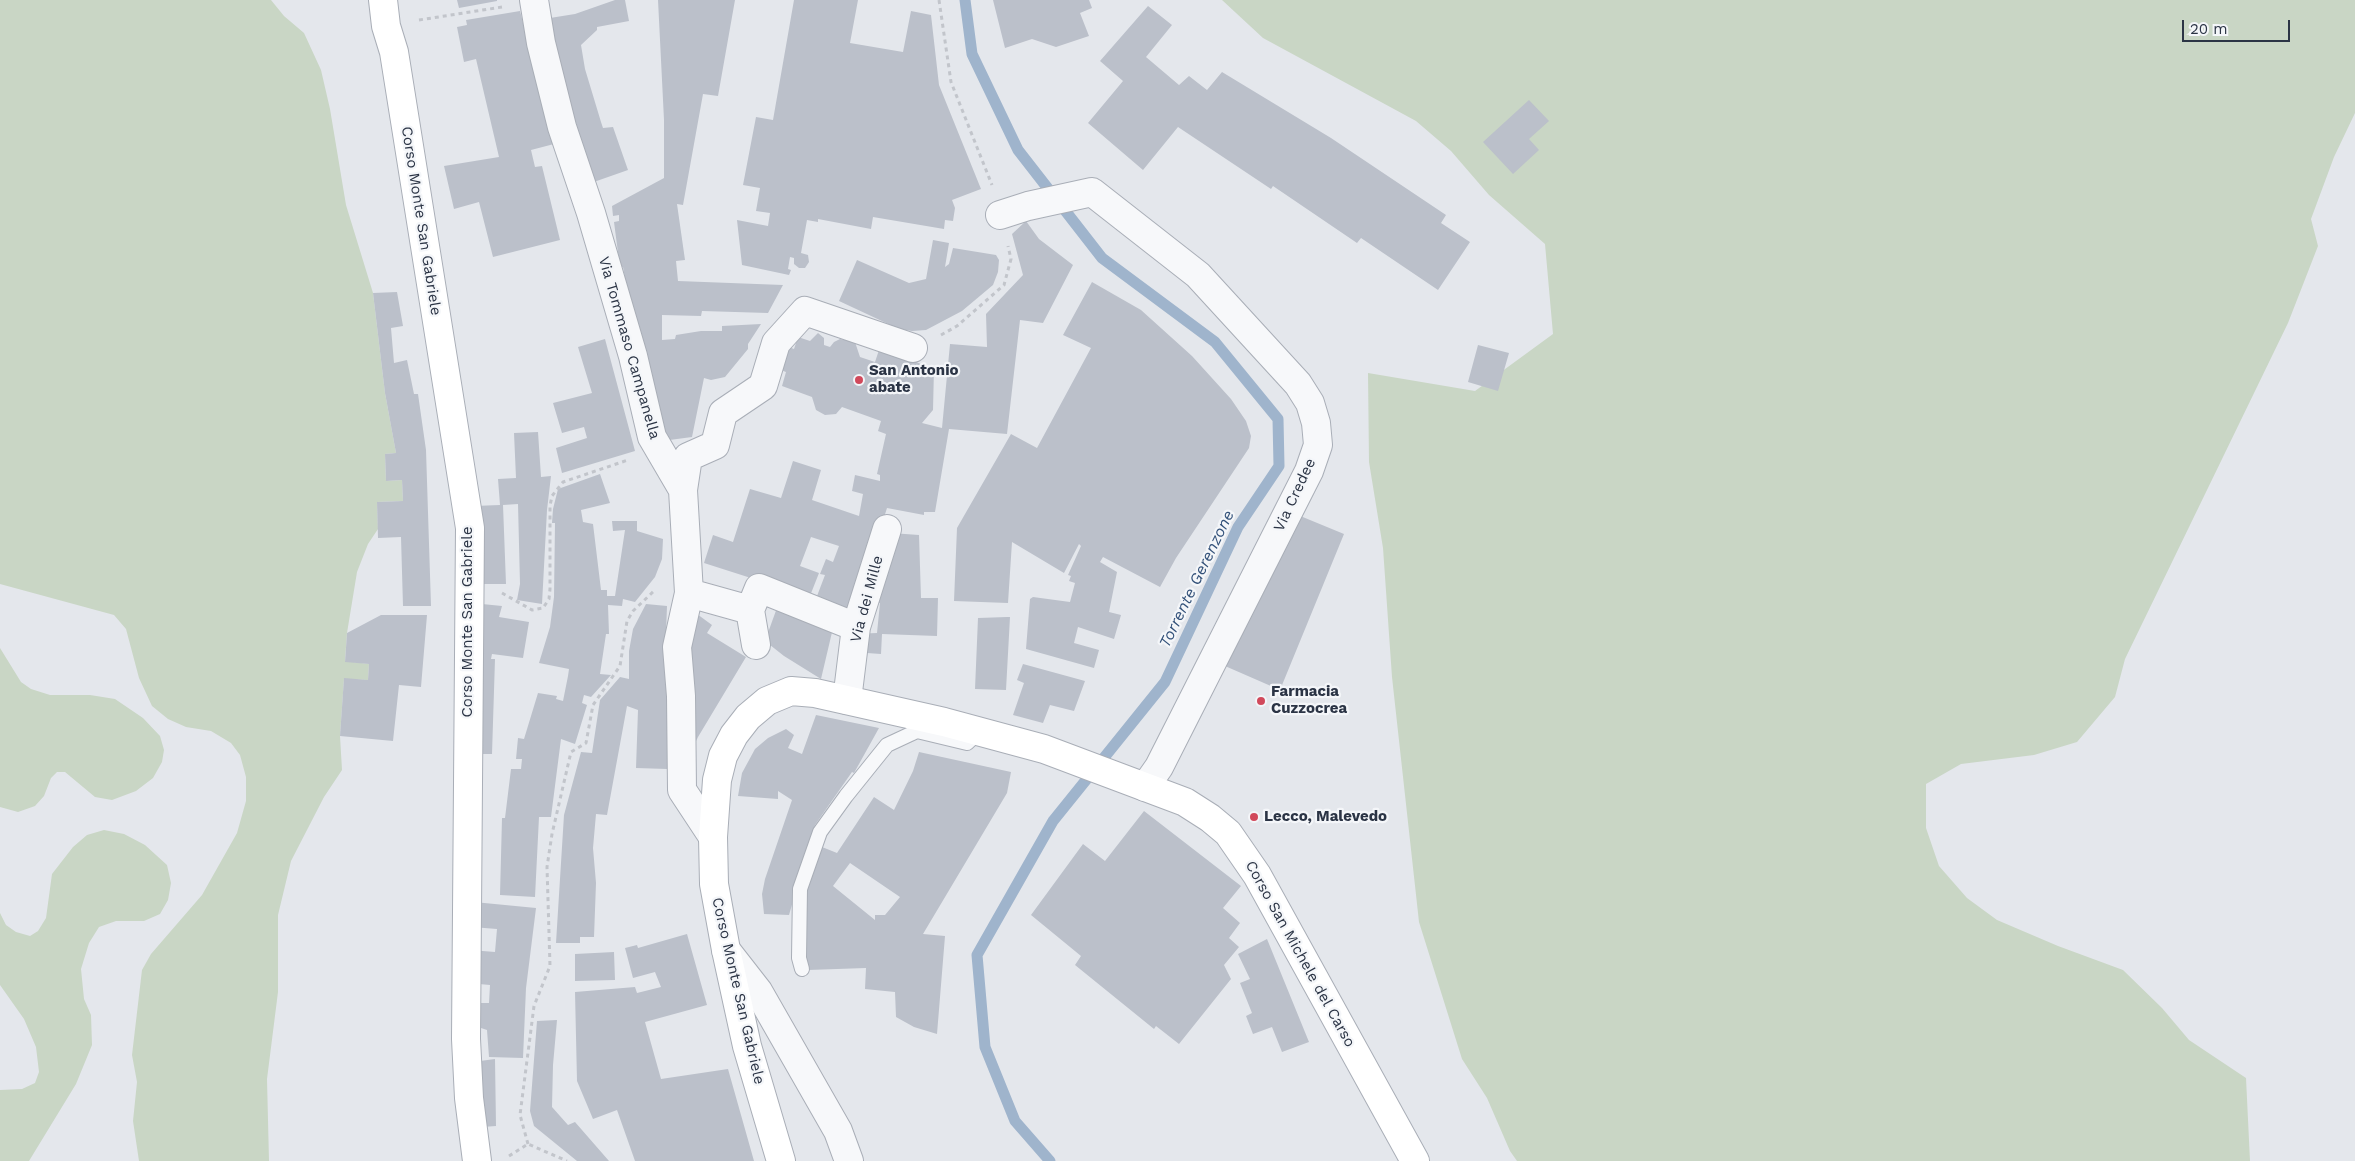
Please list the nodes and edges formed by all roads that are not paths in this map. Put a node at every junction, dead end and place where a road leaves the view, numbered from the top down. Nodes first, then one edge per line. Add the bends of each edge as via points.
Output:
1 (537, 0) edge
2 (385, 13) edge
3 (1000, 215) road end
4 (913, 348) road end
5 (683, 490) junction
6 (887, 529) dead end
7 (689, 593) junction
8 (750, 610) junction
9 (856, 627) junction
10 (756, 645) dead end
11 (846, 700) junction
12 (979, 732) junction
13 (1044, 748) joint
14 (1145, 787) junction
15 (713, 837) junction
16 (726, 950) junction
17 (802, 969) dead end
18 (477, 1161) edge
19 (781, 1161) edge
20 (849, 1161) edge
21 (1415, 1161) edge

1 - 5 street, Via Tommaso Campanella via 541,44 560,118 630,347 652,437
2 - 18 main road, Corso Monte San Gabriele via 394,52 470,528 466,1039
3 - 14 street, Via Credee via 1092,192 1198,275 1298,384 1310,403 1316,423 1318,445 1309,471 1163,758
4 - 5 street via 805,311 776,343 763,386 723,413 715,446 688,457
5 - 7 street, Via Tommaso Campanella
6 - 9 street, Via dei Mille
7 - 8 street
7 - 15 street, Via Tommaso Campanella via 677,647 682,790
8 - 9 street via 759,588
8 - 10 street
9 - 11 street, Via dei Mille
11 - 12 main road, Corso Monte San Gabriele
11 - 15 main road, Corso Monte San Gabriele via 791,691 767,701 748,717 724,756 717,780
12 - 13 main road, Corso Monte San Gabriele
12 - 17 lane via 967,742 916,731 887,745 846,796 820,832 800,889 799,958
13 - 14 main road, Corso San Michele del Carso
14 - 21 main road, Corso San Michele del Carso via 1185,802 1210,818 1243,852
15 - 16 main road, Corso Monte San Gabriele via 714,884
16 - 19 main road, Corso Monte San Gabriele via 747,1046
16 - 20 street via 758,991 838,1131

